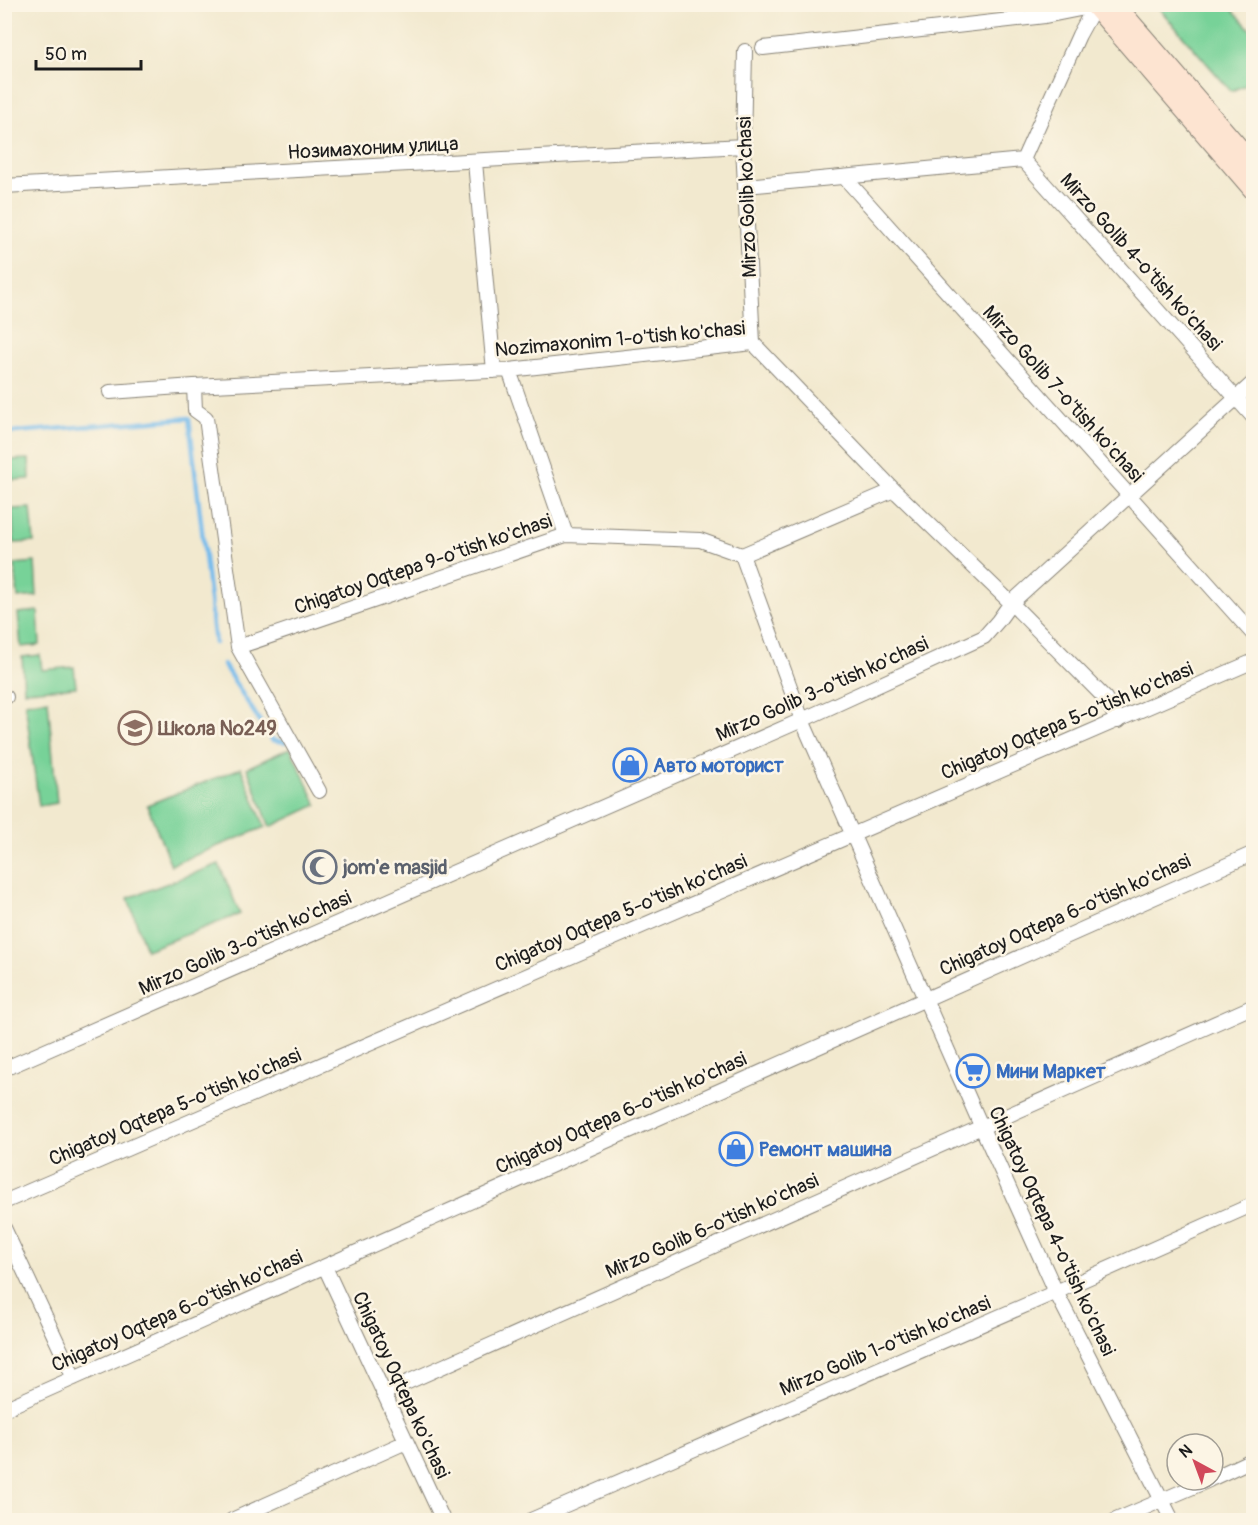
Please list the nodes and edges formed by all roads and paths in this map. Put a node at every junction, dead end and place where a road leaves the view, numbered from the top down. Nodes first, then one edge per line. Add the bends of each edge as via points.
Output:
1 (1100, 5) edge
2 (763, 48) dead end
3 (746, 51) dead end
4 (743, 146) junction
5 (1023, 160) junction
6 (475, 162) junction
7 (1254, 166) edge
8 (845, 178) junction
9 (4, 186) edge
10 (746, 186) junction
11 (1254, 190) edge
12 (753, 343) junction
13 (509, 370) junction
14 (494, 371) junction
15 (1254, 382) edge
16 (194, 386) junction
17 (110, 392) dead end
18 (1236, 398) junction
19 (1254, 418) edge
20 (894, 490) junction
21 (1128, 496) junction
22 (566, 535) junction
23 (742, 555) junction
24 (1011, 603) junction
25 (1254, 634) edge
26 (238, 647) junction
27 (1254, 661) edge
28 (802, 720) junction
29 (1118, 722) junction
30 (319, 790) dead end
31 (852, 835) junction
32 (1254, 853) edge
33 (925, 999) junction
34 (1254, 1006) edge
35 (4, 1069) edge
36 (982, 1128) junction
37 (4, 1202) edge
38 (1254, 1204) edge
39 (4, 1228) edge
40 (325, 1266) junction
41 (1056, 1292) junction
42 (74, 1378) junction
43 (383, 1393) junction
44 (4, 1409) edge
45 (406, 1442) junction
46 (1254, 1459) edge
47 (1225, 1472) edge
48 (1183, 1492) edge
49 (1161, 1502) junction
50 (232, 1521) edge
51 (443, 1521) edge
52 (531, 1521) edge
53 (1116, 1521) edge
54 (1172, 1521) edge

1 - 2 street via 1045,16
1 - 5 street via 1079,34
1 - 7 main road
1 - 11 main road
3 - 4 street, Mirzo Golib ko'chasi
4 - 6 street, Нозимахоним улица
4 - 10 street, Mirzo Golib ko'chasi
5 - 8 street
5 - 18 street, Mirzo Golib 4-o'tish ko'chasi
6 - 9 street, Нозимахоним улица
6 - 14 street
8 - 10 street
8 - 21 street, Mirzo Golib 7-o'tish ko'chasi
10 - 12 street, Mirzo Golib ko'chasi
12 - 13 street, Nozimaxonim 1-o'tish ko'chasi
12 - 20 street, Nozimaxonim 1-o'tish ko'chasi
13 - 14 street, Nozimaxonim 1-o'tish ko'chasi
13 - 22 street
14 - 16 street, Nozimaxonim 1-o'tish ko'chasi
15 - 18 street, Mirzo Golib 3-o'tish ko'chasi
16 - 17 street, Nozimaxonim 1-o'tish ko'chasi
16 - 26 street via 195,410 206,418
18 - 19 street, Mirzo Golib 4-o'tish ko'chasi
18 - 21 street, Mirzo Golib 3-o'tish ko'chasi
20 - 23 street
20 - 24 street, Nozimaxonim 1-o'tish ko'chasi
21 - 24 street, Mirzo Golib 3-o'tish ko'chasi
21 - 25 street, Mirzo Golib 7-o'tish ko'chasi
22 - 23 street, Chigatoy Oqtepa 9-o'tish ko'chasi via 700,540
22 - 26 street, Chigatoy Oqtepa 9-o'tish ko'chasi
23 - 28 street, Chigatoy Oqtepa 4-o'tish ko'chasi
24 - 28 street, Mirzo Golib 3-o'tish ko'chasi via 984,638
24 - 29 street, Nozimaxonim 1-o'tish ko'chasi via 1105,698
26 - 30 street
27 - 29 street, Chigatoy Oqtepa 5-o'tish ko'chasi
28 - 31 street, Chigatoy Oqtepa 4-o'tish ko'chasi
28 - 35 street, Mirzo Golib 3-o'tish ko'chasi
29 - 31 street, Chigatoy Oqtepa 5-o'tish ko'chasi
31 - 33 street, Chigatoy Oqtepa 4-o'tish ko'chasi
31 - 37 street, Chigatoy Oqtepa 5-o'tish ko'chasi
32 - 33 street, Chigatoy Oqtepa 6-o'tish ko'chasi
33 - 36 street, Chigatoy Oqtepa 4-o'tish ko'chasi
33 - 40 street, Chigatoy Oqtepa 6-o'tish ko'chasi
34 - 36 street, Mirzo Golib 6-o'tish ko'chasi
36 - 41 street, Chigatoy Oqtepa 4-o'tish ko'chasi
36 - 43 street, Mirzo Golib 6-o'tish ko'chasi
38 - 41 street, Mirzo Golib 1-o'tish ko'chasi
39 - 42 street
40 - 42 street, Chigatoy Oqtepa 6-o'tish ko'chasi
40 - 43 street, Chigatoy Oqtepa ko'chasi
41 - 49 street, Chigatoy Oqtepa 4-o'tish ko'chasi
41 - 52 street, Mirzo Golib 1-o'tish ko'chasi
42 - 44 street, Chigatoy Oqtepa 6-o'tish ko'chasi
43 - 45 street, Chigatoy Oqtepa ko'chasi
45 - 50 street
45 - 51 street, Chigatoy Oqtepa ko'chasi
46 - 47 street
48 - 49 street
49 - 53 street
49 - 54 street, Chigatoy Oqtepa 4-o'tish ko'chasi

